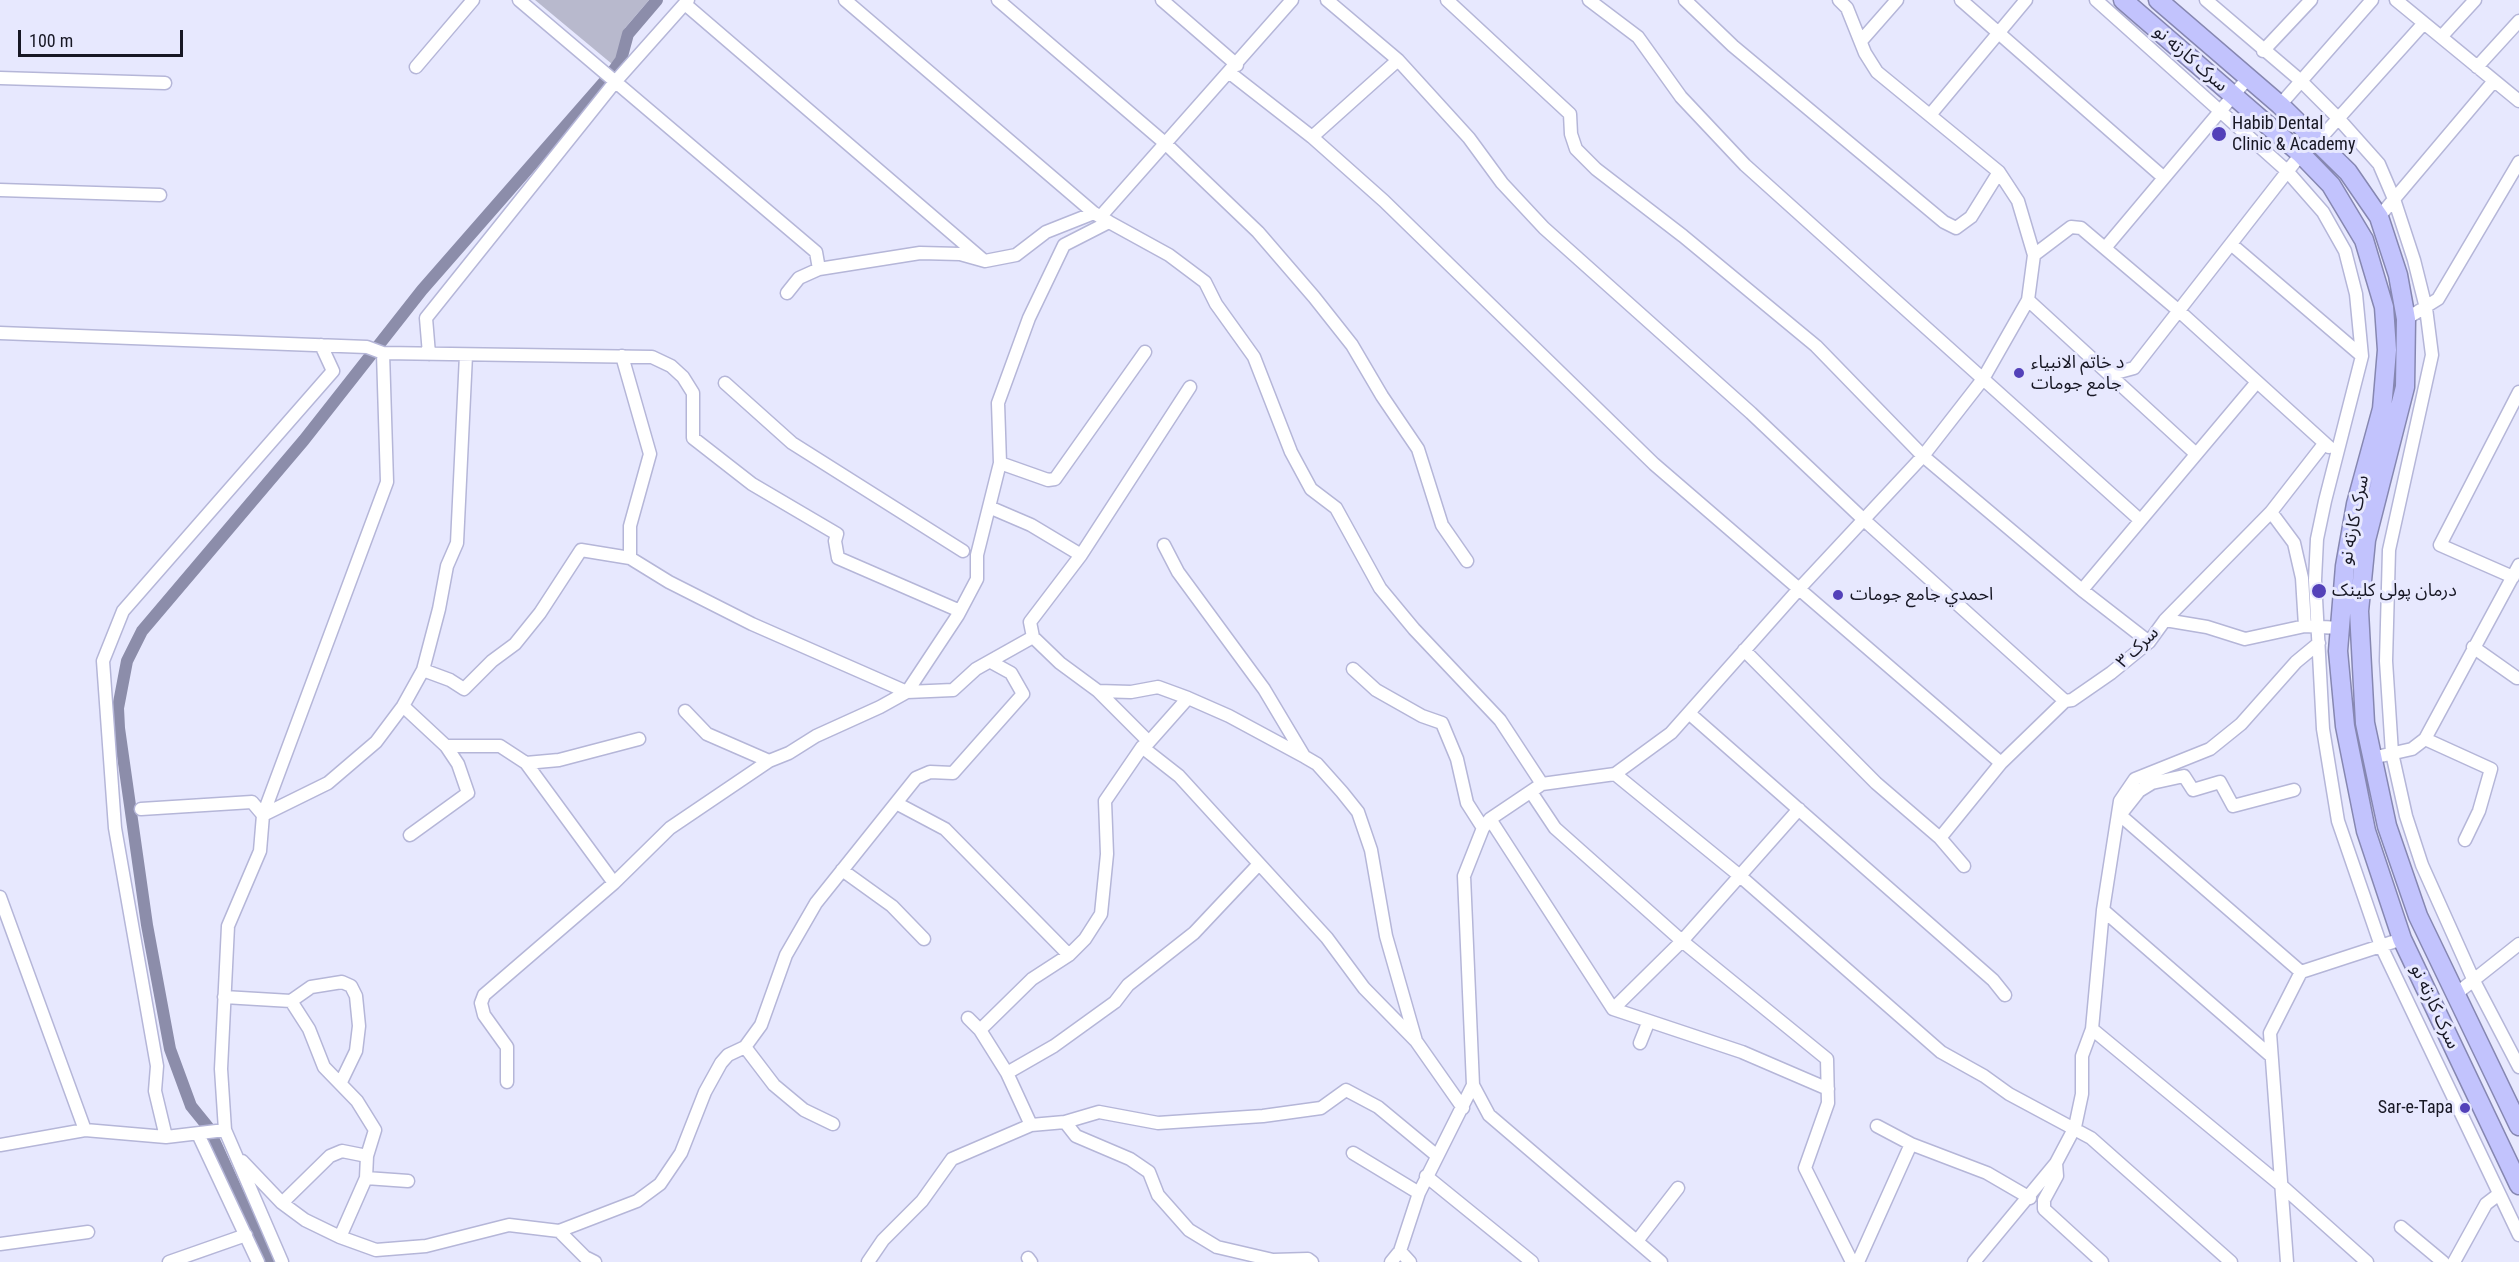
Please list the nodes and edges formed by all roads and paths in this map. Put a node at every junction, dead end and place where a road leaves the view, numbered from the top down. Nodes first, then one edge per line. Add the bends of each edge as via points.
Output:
1 (473, 0) edge
2 (519, 0) edge
3 (845, 0) edge
4 (998, 0) edge
5 (1162, 0) edge
6 (1292, 0) edge
7 (1327, 0) edge
8 (1447, 0) edge
9 (1589, 0) edge
10 (1685, 0) edge
11 (1839, 0) edge
12 (1897, 0) edge
13 (1961, 0) edge
14 (2026, 0) edge
15 (2096, 0) edge
16 (2123, 0) edge
17 (2158, 0) edge
18 (2206, 0) edge
19 (2311, 0) edge
20 (2372, 0) edge
21 (2475, 0) edge
22 (686, 2) edge
23 (2403, 2) edge
24 (2519, 21) edge
25 (2424, 23) junction
26 (1998, 32) junction
27 (2442, 36) junction
28 (1861, 41) junction
29 (2263, 51) junction
30 (1398, 60) junction
31 (416, 67) dead end
32 (2477, 67) junction
33 (1233, 69) junction
34 (0, 78) edge
35 (609, 78) junction
36 (2248, 78) junction
37 (2301, 81) junction
38 (2493, 82) junction
39 (165, 83) dead end
40 (2233, 95) junction
41 (2519, 101) edge
42 (2280, 105) junction
43 (2220, 110) junction
44 (1930, 115) junction
45 (2338, 118) junction
46 (1312, 137) junction
47 (2318, 141) junction
48 (1166, 144) junction
49 (2301, 154) junction
50 (2519, 162) edge
51 (2287, 171) junction
52 (2000, 172) junction
53 (2163, 177) junction
54 (0, 190) edge
55 (160, 195) dead end
56 (2394, 199) junction
57 (1101, 217) junction
58 (2379, 217) junction
59 (2232, 244) junction
60 (2105, 248) junction
61 (2034, 255) junction
62 (985, 261) junction
63 (819, 269) junction
64 (787, 293) dead end
65 (2028, 300) junction
66 (2426, 308) junction
67 (2179, 311) junction
68 (2406, 319) junction
69 (0, 333) edge
70 (321, 345) junction
71 (383, 352) junction
72 (1145, 352) dead end
73 (429, 354) junction
74 (466, 355) junction
75 (622, 356) junction
76 (2362, 356) junction
77 (2112, 374) junction
78 (1983, 379) junction
79 (2257, 382) junction
80 (725, 383) dead end
81 (1190, 387) dead end
82 (2519, 392) edge
83 (2324, 444) junction
84 (2195, 453) junction
85 (2337, 453) junction
86 (1923, 456) junction
87 (1000, 464) junction
88 (989, 507) junction
89 (2271, 512) junction
90 (1863, 519) junction
91 (2140, 520) junction
92 (1164, 545) dead end
93 (963, 551) dead end
94 (1081, 555) junction
95 (630, 558) junction
96 (1467, 561) dead end
97 (2519, 565) edge
98 (2513, 577) junction
99 (1798, 590) junction
100 (2082, 590) junction
101 (960, 611) junction
102 (2165, 620) junction
103 (2311, 626) junction
104 (2339, 628) junction
105 (1033, 637) junction
106 (2149, 642) junction
107 (2319, 643) junction
108 (2473, 648) junction
109 (1744, 650) junction
110 (991, 662) junction
111 (1353, 669) dead end
112 (423, 670) junction
113 (2517, 678) dead end
114 (1098, 691) junction
115 (907, 692) junction
116 (1188, 698) junction
117 (2065, 700) junction
118 (403, 706) junction
119 (686, 711) dead end
120 (1690, 714) junction
121 (2365, 723) junction
122 (2345, 726) junction
123 (639, 739) dead end
124 (2425, 739) junction
125 (1146, 744) junction
126 (446, 746) junction
127 (2392, 753) junction
128 (1305, 757) junction
129 (2372, 758) junction
130 (769, 760) junction
131 (525, 763) junction
132 (2001, 763) junction
133 (1615, 774) junction
134 (1542, 784) junction
135 (2294, 790) dead end
136 (1531, 792) junction
137 (896, 803) junction
138 (141, 809) dead end
139 (1799, 809) junction
140 (263, 815) junction
141 (2120, 816) junction
142 (1486, 824) junction
143 (2387, 825) junction
144 (2366, 831) junction
145 (410, 835) dead end
146 (1940, 838) junction
147 (2465, 840) dead end
148 (1259, 864) junction
149 (1964, 866) dead end
150 (842, 870) junction
151 (1740, 876) junction
152 (614, 883) junction
153 (0, 897) edge
154 (2103, 910) junction
155 (924, 939) dead end
156 (2402, 939) junction
157 (1682, 940) junction
158 (2519, 944) edge
159 (2381, 946) junction
160 (1069, 955) junction
161 (2301, 972) junction
162 (2474, 981) junction
163 (2456, 994) junction
164 (2005, 995) dead end
165 (224, 997) junction
166 (291, 1001) junction
167 (1613, 1009) junction
168 (968, 1018) dead end
169 (1648, 1023) junction
170 (2092, 1029) junction
171 (980, 1030) junction
172 (1416, 1041) junction
173 (1640, 1043) dead end
174 (745, 1047) junction
175 (2515, 1052) edge
176 (2271, 1056) junction
177 (2489, 1065) junction
178 (2519, 1068) edge
179 (1007, 1072) junction
180 (341, 1082) junction
181 (507, 1082) dead end
182 (1473, 1085) junction
183 (1828, 1089) junction
184 (1463, 1108) junction
185 (1065, 1122) junction
186 (833, 1124) dead end
187 (1031, 1125) junction
188 (1876, 1126) dead end
189 (2519, 1126) edge
190 (2075, 1127) junction
191 (0, 1130) edge
192 (85, 1130) junction
193 (219, 1131) junction
194 (198, 1134) junction
195 (166, 1137) junction
196 (2, 1144) edge
197 (1911, 1144) junction
198 (232, 1148) junction
199 (1353, 1153) dead end
200 (1436, 1155) junction
201 (367, 1156) junction
202 (2056, 1163) junction
203 (1426, 1176) junction
204 (366, 1178) junction
205 (408, 1181) dead end
206 (2519, 1185) edge
207 (2282, 1186) junction
208 (1678, 1188) dead end
209 (1419, 1193) junction
210 (2499, 1194) junction
211 (2030, 1198) junction
212 (282, 1203) junction
213 (2401, 1227) dead end
214 (559, 1231) junction
215 (88, 1232) dead end
216 (246, 1235) junction
217 (2519, 1235) edge
218 (340, 1237) junction
219 (1637, 1241) junction
220 (0, 1244) edge
221 (1400, 1251) junction
222 (586, 1260) edge
223 (169, 1262) edge
224 (258, 1262) edge
225 (282, 1262) edge
226 (868, 1262) edge
227 (1312, 1262) edge
228 (1391, 1262) edge
229 (1410, 1262) edge
230 (1532, 1262) edge
231 (1661, 1262) edge
232 (1852, 1262) edge
233 (1858, 1262) edge
234 (1974, 1262) edge
235 (2103, 1262) edge
236 (2231, 1262) edge
237 (2287, 1262) edge
238 (2367, 1262) edge
239 (2443, 1262) edge
240 (2454, 1262) edge

1 - 31 street
2 - 35 street
3 - 57 street
4 - 48 street
5 - 33 street
6 - 33 street
7 - 30 street
8 - 86 street via 1570,114 1576,149 1596,169 1816,346
9 - 78 street via 1638,37 1681,97 1744,165
10 - 52 street via 1733,46 1944,222 1956,228 1971,217
11 - 28 street via 1847,8
12 - 28 street
13 - 26 street
14 - 26 street
15 - 43 street
16 - 40 highway, سرک کارته نو
17 - 36 highway, سرک کارته نو
18 - 29 street
19 - 29 street
20 - 37 street
21 - 27 street
22 - 35 street
22 - 62 street
23 - 25 street
24 - 32 street
25 - 27 street
25 - 45 street
26 - 44 street
26 - 53 street
27 - 32 street
28 - 44 street via 1877,72
29 - 37 street
30 - 46 street
30 - 90 street via 1544,228
32 - 38 street
33 - 46 street
33 - 48 street
34 - 39 street
35 - 63 street via 816,252
35 - 73 street via 426,318
36 - 40 street
36 - 42 highway, سرک کارته نو
37 - 42 street
37 - 45 street
38 - 41 street
38 - 56 street
40 - 43 street
40 - 49 highway, سرک کارته نو
42 - 47 highway, سرک کارته نو
43 - 51 street
43 - 53 street
44 - 52 street
45 - 47 street
45 - 56 street via 2379,164
46 - 99 street via 1384,201 1654,464
47 - 58 highway, سرک کارته نو via 2348,172
48 - 57 street
48 - 96 street via 1258,232 1352,345 1418,449 1442,525
49 - 51 street
49 - 104 highway, سرک کارته نو via 2331,185 2364,240 2384,307 2387,350 2382,409 2356,504
50 - 66 street via 2438,299
51 - 59 street
51 - 76 street via 2323,212 2345,251 2356,294
52 - 61 street via 2018,201
53 - 60 street
54 - 55 street
56 - 58 street
56 - 66 street
57 - 62 street via 1046,232 1016,255
57 - 87 street via 1064,245 1029,318 998,403
57 - 134 street via 1169,255 1205,282 1254,357 1291,452 1311,489 1336,508 1380,588 1500,720
58 - 68 highway, سرک کارته نو via 2398,275
59 - 67 street
59 - 76 street
60 - 61 street via 2075,225
60 - 67 street
61 - 65 street
62 - 63 street via 960,254 920,253
63 - 64 street via 799,278
65 - 77 street
65 - 78 street
66 - 68 street
66 - 127 street via 2432,355 2389,550 2386,661
67 - 77 street via 2134,368
67 - 79 street
68 - 121 highway, سرک کارته نو via 2405,387 2366,540 2359,611
69 - 70 street
70 - 71 street via 367,347
70 - 195 street via 333,371 123,611 102,661 115,828 157,1066 154,1091
71 - 73 street
71 - 140 street via 387,482
72 - 87 street via 1055,479
73 - 74 street
74 - 75 street
74 - 112 street via 457,543 447,566
75 - 95 street via 650,454 630,526
75 - 101 street via 652,357 683,376 693,393 693,438 752,484 837,534 838,558
76 - 85 street
77 - 84 street
78 - 86 street
78 - 91 street
79 - 83 street
79 - 84 street
80 - 93 street via 792,443
81 - 94 street
82 - 98 street via 2440,545
83 - 85 street
83 - 89 street, سرک ۳
84 - 91 street
85 - 103 street via 2317,539
86 - 90 street
86 - 100 street
87 - 88 street
88 - 94 street via 1031,525
88 - 101 street via 977,555 977,579
89 - 102 street, سرک ۳
89 - 103 street via 2294,543
90 - 99 street
90 - 117 street
91 - 100 street
92 - 128 street via 1178,572 1264,689
94 - 105 street via 1034,614 1030,622
95 - 112 street via 581,550 515,644 464,689
95 - 115 street via 752,624
97 - 98 street
98 - 108 street
99 - 109 street
99 - 132 street
100 - 106 street
101 - 115 street
102 - 103 street via 2246,639
102 - 106 street, سرک ۳
103 - 104 street
103 - 107 street
104 - 122 highway, سرک کارته نو
105 - 110 street
105 - 114 street
106 - 117 street, سرک ۳ via 2101,680 2072,700
107 - 141 street via 2296,662 2241,724 2210,749 2134,779 2120,801
107 - 159 street via 2323,729 2338,822
108 - 113 street
108 - 124 street
109 - 120 street
109 - 146 street via 1876,783
110 - 115 street via 976,669 953,690
110 - 137 street via 1011,674 1023,694 953,772 930,772 916,778
111 - 142 street via 1376,690 1442,723 1457,759 1467,803
112 - 118 street
114 - 116 street via 1131,692 1158,687
114 - 125 street
115 - 130 street
116 - 125 street
116 - 128 street
117 - 132 street, سرک ۳
118 - 126 street
118 - 140 street via 376,742 327,783
119 - 130 street via 707,734
120 - 133 street
120 - 139 street
121 - 122 highway
121 - 129 highway, سرک کارته نو
122 - 144 highway, سرک کارته نو
123 - 131 street via 559,760
124 - 127 street via 2412,749
124 - 147 street via 2491,769 2479,811
125 - 148 street
125 - 160 street via 1105,801 1107,854 1101,914
126 - 131 street via 500,746
126 - 145 street via 458,764 468,793
127 - 129 street
127 - 162 street via 2422,865
128 - 172 street via 1317,764 1358,812 1371,850 1386,936
129 - 143 highway, سرک کارته نو
130 - 152 street via 670,828
131 - 152 street
132 - 146 street, سرک ۳
133 - 134 street
133 - 151 street
134 - 136 street
135 - 141 street via 2233,806 2220,783 2195,791 2184,776 2152,783 2139,791
136 - 142 street
136 - 157 street via 1555,828
137 - 150 street
137 - 160 street via 945,829
138 - 140 street via 252,802
139 - 151 street
139 - 164 street
140 - 165 street via 260,851 228,926
141 - 154 street
141 - 161 street
142 - 167 street
142 - 182 street via 1464,876
143 - 144 highway
143 - 163 highway, سرک کارته نو via 2418,916
144 - 156 highway, سرک کارته نو
146 - 149 street
148 - 172 street via 1327,938 1364,988
148 - 179 street via 1194,933 1128,985 1114,1002 1054,1046
150 - 155 street via 892,906
150 - 174 street via 792,943 761,1024
151 - 157 street
151 - 190 street via 1941,1052 2009,1094
152 - 181 street via 484,995 484,1015 507,1047
153 - 192 street
154 - 170 street
154 - 176 street
156 - 159 street
156 - 206 highway, سرک کارته نو
157 - 167 street
157 - 183 street via 1827,1059
158 - 162 street
159 - 161 street
159 - 210 street
160 - 171 street via 1032,979
161 - 176 street via 2270,1033
162 - 163 street
162 - 175 street
163 - 177 highway, سرک کارته نو
165 - 166 street
165 - 193 street
166 - 180 street via 309,1029 324,1067
166 - 180 street via 310,987 342,982 351,986 356,996 356,1051
167 - 169 street
168 - 171 street
169 - 173 street
169 - 183 street via 1742,1052
170 - 190 street via 2082,1056 2082,1094
170 - 207 street
171 - 179 street
172 - 184 street
174 - 186 street via 774,1085 804,1110
174 - 214 street via 721,1063 681,1153 660,1184 637,1201
175 - 177 street
175 - 178 street
176 - 207 street
177 - 189 highway, سرک کارته نو
179 - 187 street
180 - 201 street via 375,1130
182 - 184 street
182 - 219 street via 1489,1115
183 - 232 street via 1828,1103 1805,1168
184 - 200 street
185 - 187 street
185 - 200 street via 1100,1112 1158,1124 1263,1116 1321,1108 1346,1090 1378,1107
185 - 227 street via 1076,1136 1130,1159 1149,1172 1158,1195 1190,1230 1217,1247 1273,1260
187 - 226 street via 952,1159
188 - 197 street
190 - 202 street
190 - 236 street
191 - 196 street
192 - 195 street
192 - 196 street
193 - 194 street
193 - 198 street
194 - 195 street
194 - 216 street
197 - 211 street via 1987,1173
197 - 233 street
198 - 212 street
198 - 225 street
199 - 209 street
200 - 203 street
201 - 204 street
201 - 212 street via 342,1150 330,1156
202 - 211 street
202 - 235 street via 2057,1176 2044,1200 2044,1209
203 - 209 street
203 - 230 street
204 - 205 street
204 - 218 street
207 - 237 street
207 - 238 street
208 - 219 street
209 - 221 street
210 - 217 street
210 - 240 street via 2486,1204
211 - 234 street
212 - 218 street via 305,1220
213 - 239 street
214 - 218 street via 509,1225 426,1246 376,1250
214 - 222 street
215 - 220 street
216 - 223 street
216 - 224 street
219 - 231 street
221 - 228 street
221 - 229 street

